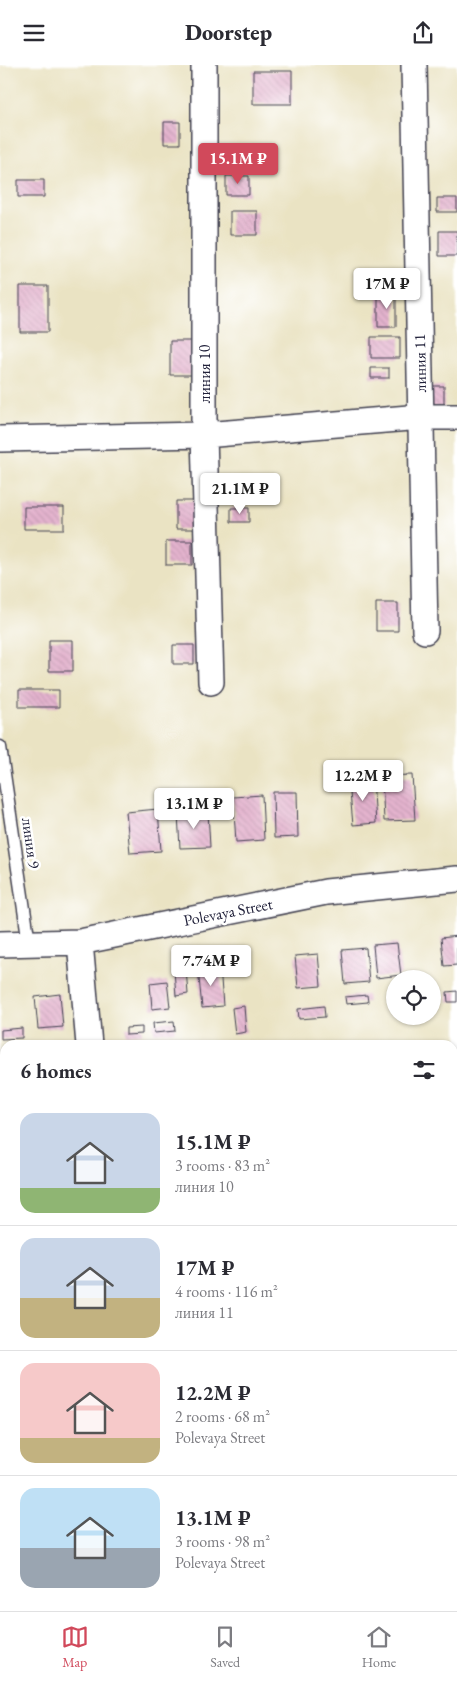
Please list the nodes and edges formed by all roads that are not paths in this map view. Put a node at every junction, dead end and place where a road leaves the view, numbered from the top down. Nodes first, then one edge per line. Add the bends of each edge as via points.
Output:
1 (204, 65) edge
2 (414, 65) edge
3 (421, 417) junction
4 (457, 417) edge
5 (204, 435) junction
6 (0, 439) edge
7 (425, 631) dead end
8 (211, 683) dead end
9 (0, 747) edge
10 (457, 879) edge
11 (80, 942) junction
12 (29, 943) junction
13 (0, 944) edge
14 (88, 1040) edge

1 - 5 street, линия 10
2 - 3 street, линия 11
3 - 4 street
3 - 5 street
3 - 7 street, линия 11
5 - 6 street
5 - 8 street, линия 10
9 - 12 lane, линия 9
10 - 11 street, Polevaya Street via 326,892
11 - 12 street, Polevaya Street
11 - 14 street
12 - 13 street, Polevaya Street

